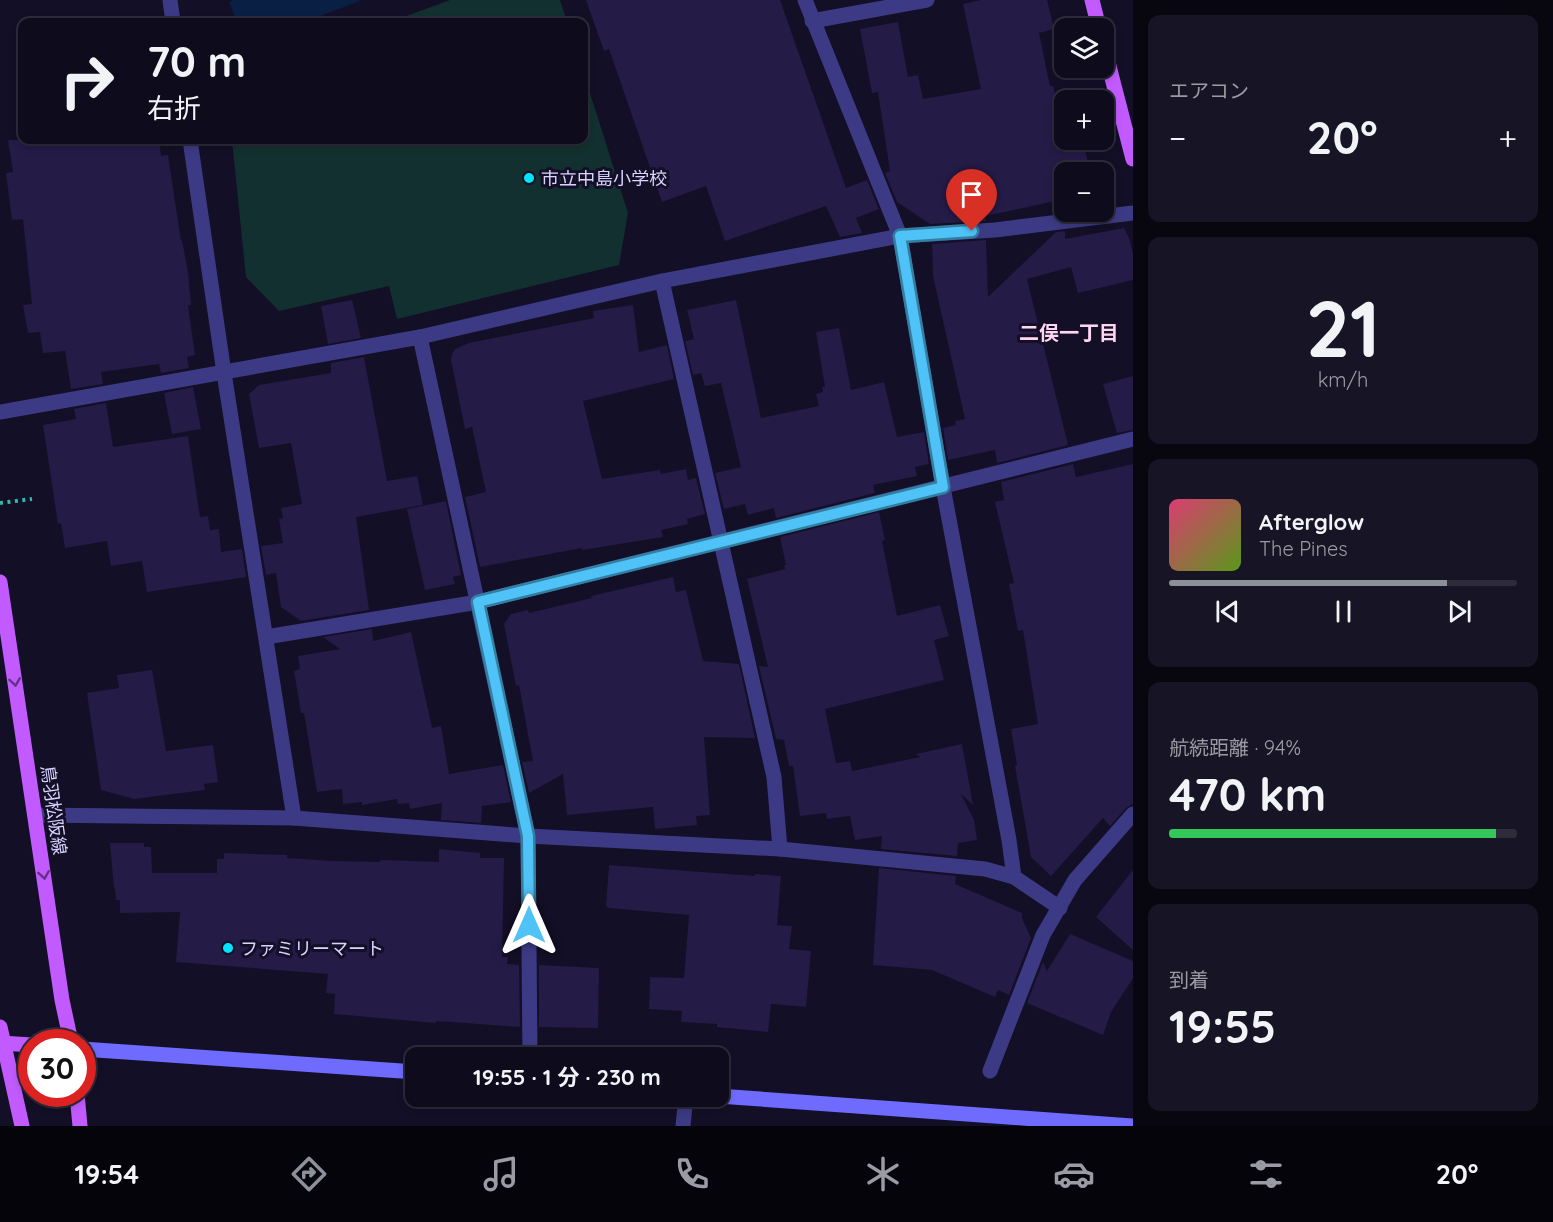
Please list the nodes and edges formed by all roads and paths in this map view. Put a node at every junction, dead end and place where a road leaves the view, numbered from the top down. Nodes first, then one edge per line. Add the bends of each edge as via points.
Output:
1 (170, 0) edge
2 (805, 0) edge
3 (927, 0) edge
4 (1092, 0) edge
5 (172, 18) edge
6 (1096, 18) edge
7 (813, 21) junction
8 (1112, 78) edge
9 (191, 144) edge
10 (1133, 159) edge
11 (1133, 213) edge
12 (900, 236) junction
13 (662, 281) junction
14 (420, 337) junction
15 (224, 373) junction
16 (0, 412) edge
17 (1133, 439) edge
18 (943, 487) junction
19 (32, 499) dead end
20 (0, 503) edge
21 (722, 542) junction
22 (0, 582) edge
23 (478, 602) junction
24 (266, 637) junction
25 (1133, 814) edge
26 (35, 815) junction
27 (294, 818) junction
28 (528, 836) junction
29 (780, 849) junction
30 (1014, 878) junction
31 (1060, 908) junction
32 (0, 1027) edge
33 (68, 1029) edge
34 (2, 1043) edge
35 (18, 1044) edge
36 (530, 1047) edge
37 (96, 1050) edge
38 (405, 1071) edge
39 (990, 1071) dead end
40 (729, 1097) edge
41 (78, 1107) edge
42 (685, 1107) edge
43 (966, 1120) edge
44 (22, 1126) edge
45 (80, 1126) edge
46 (683, 1126) edge
47 (1132, 1126) edge

1 - 5 street
2 - 7 street
3 - 7 street
4 - 6 main road
7 - 12 street
8 - 10 main road
9 - 15 street
11 - 12 street via 995,230
12 - 13 street
12 - 18 street
13 - 14 street
13 - 21 street
14 - 15 street
14 - 23 street
15 - 16 street
15 - 24 street
17 - 18 street
18 - 21 street
18 - 30 street
19 - 20 path
21 - 23 street
21 - 29 street via 774,777
22 -> 26 main road, 鳥羽松阪線
23 - 24 street
23 - 28 street
24 - 27 street
25 - 31 street via 1075,880
26 - 27 street
26 -> 33 main road, 鳥羽松阪線
27 - 28 street
28 - 29 street
28 - 36 street
29 - 30 street via 984,869
30 - 31 street
31 - 39 street via 1043,935
32 - 34 main road
34 - 35 main road
34 - 44 main road
37 - 38 street
40 - 43 street
41 - 45 main road
42 - 46 street
43 - 47 street

